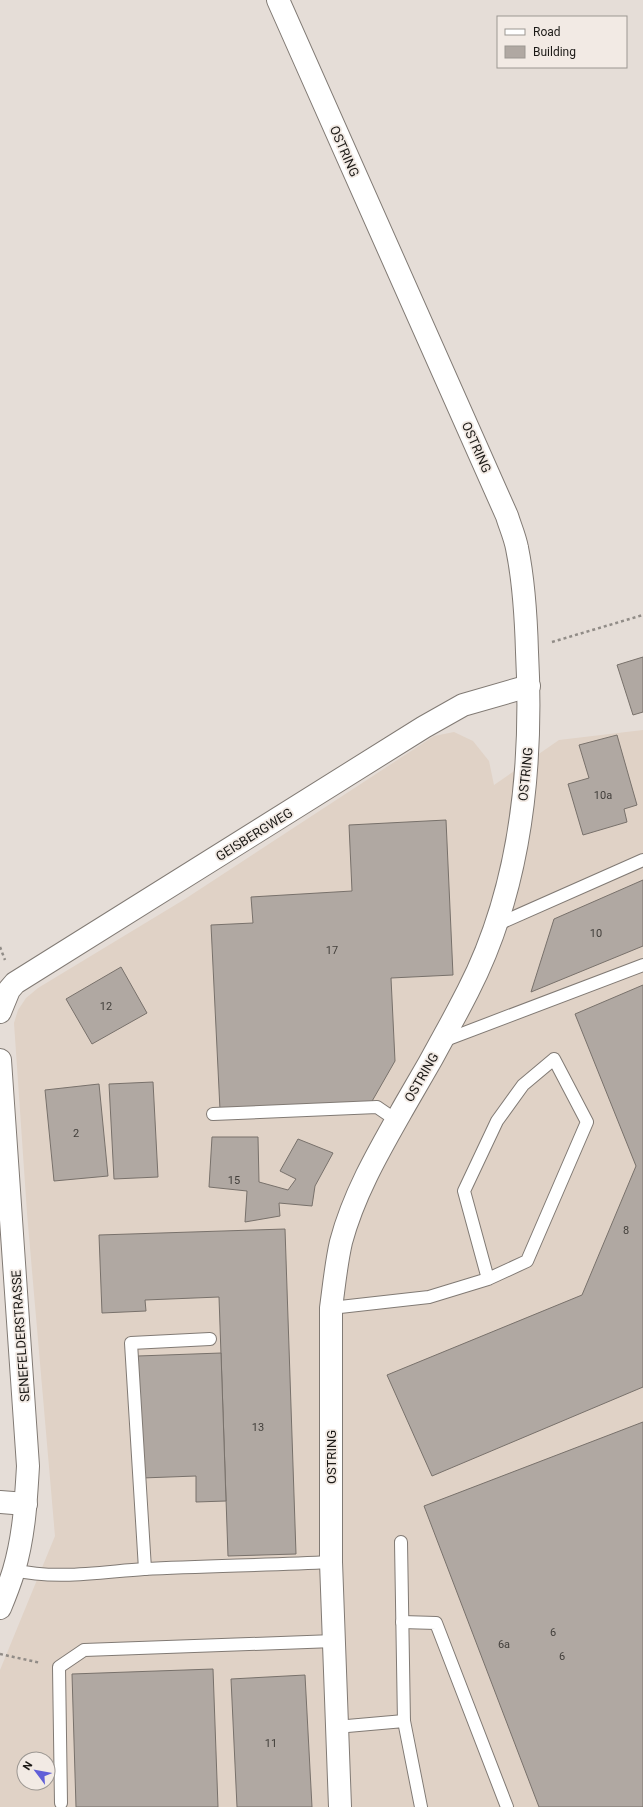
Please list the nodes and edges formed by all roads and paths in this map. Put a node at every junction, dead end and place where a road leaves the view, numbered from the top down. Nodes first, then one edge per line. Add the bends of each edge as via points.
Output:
1 (278, 0) edge
2 (643, 615) edge
3 (527, 650) junction
4 (529, 686) junction
5 (643, 860) edge
6 (496, 925) junction
7 (643, 966) edge
8 (0, 1012) edge
9 (442, 1041) junction
10 (0, 1060) edge
11 (213, 1114) dead end
12 (396, 1120) junction
13 (488, 1279) junction
14 (331, 1308) junction
15 (210, 1339) dead end
16 (0, 1502) edge
17 (26, 1504) junction
18 (401, 1542) dead end
19 (331, 1562) junction
20 (145, 1569) junction
21 (14, 1570) junction
22 (0, 1608) edge
23 (402, 1622) junction
24 (334, 1640) junction
25 (0, 1654) edge
26 (59, 1667) junction
27 (404, 1723) junction
28 (336, 1727) junction
29 (61, 1803) dead end
30 (340, 1807) edge
31 (421, 1807) edge
32 (507, 1807) edge

1 - 3 street, OSTRING via 507,516 517,545 525,604
2 - 3 path
3 - 4 street, OSTRING
4 - 6 street, OSTRING via 525,785 513,859
4 - 8 street, GEISBERGWEG via 463,705 424,727 15,983
5 - 6 lane
6 - 9 street, OSTRING via 469,989
7 - 9 lane
9 - 12 street, OSTRING
10 - 17 street, SENEFELDERSTRASSE via 27,1450
11 - 12 lane via 377,1107
12 - 14 street, OSTRING via 355,1201 341,1241
13 - 13 lane via 527,1261 587,1122 554,1059 523,1085 497,1122 464,1191
13 - 14 lane via 429,1297
14 - 19 street, OSTRING
15 - 20 lane via 131,1343
16 - 17 street
17 - 21 street, SENEFELDERSTRASSE
18 - 23 lane
19 - 20 lane
19 - 24 street, OSTRING
20 - 21 lane via 54,1575
21 - 22 street, SENEFELDERSTRASSE
23 - 27 lane
23 - 32 lane via 436,1623
24 - 26 lane via 84,1650
24 - 28 street, OSTRING
25 - 26 path
26 - 29 lane
27 - 28 lane
27 - 31 lane
28 - 30 street, OSTRING

